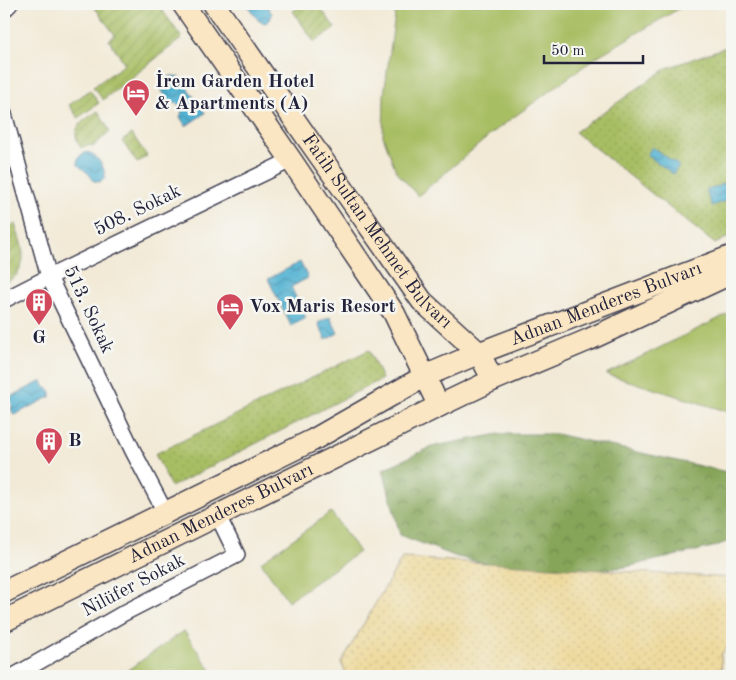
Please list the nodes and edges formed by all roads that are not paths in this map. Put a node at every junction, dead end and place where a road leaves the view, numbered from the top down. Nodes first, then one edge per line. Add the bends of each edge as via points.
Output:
1 (10, 4) edge
2 (183, 4) edge
3 (214, 4) edge
4 (4, 10) edge
5 (4, 114) edge
6 (291, 160) junction
7 (10, 162) edge
8 (732, 256) edge
9 (732, 273) edge
10 (49, 276) junction
11 (4, 300) edge
12 (479, 353) junction
13 (425, 376) junction
14 (493, 380) junction
15 (439, 406) junction
16 (165, 512) junction
17 (218, 516) junction
18 (4, 592) edge
19 (4, 621) edge
20 (14, 676) edge

1 - 4 street
2 - 6 main road, Fatih Sultan Mehmet Bulvarı
3 - 12 main road, Fatih Sultan Mehmet Bulvarı via 422,301
5 - 7 street, 513. Sokak
6 - 10 street, 508. Sokak
6 - 13 main road, Fatih Sultan Mehmet Bulvarı via 394,313
7 - 10 street, 513. Sokak
8 - 12 main road, Adnan Menderes Bulvarı
9 - 14 main road, Adnan Menderes Bulvarı
10 - 11 street, 508. Sokak
10 - 16 street, 513. Sokak
12 - 13 main road, Adnan Menderes Bulvarı
12 - 14 main road, Fatih Sultan Mehmet Bulvarı
13 - 15 main road, Fatih Sultan Mehmet Bulvarı
13 - 16 main road, Adnan Menderes Bulvarı via 313,440
14 - 15 main road, Adnan Menderes Bulvarı
15 - 17 main road, Adnan Menderes Bulvarı
16 - 18 main road, Adnan Menderes Bulvarı
17 - 19 main road, Adnan Menderes Bulvarı
17 - 20 street, Nilüfer Sokak via 237,555 124,613

